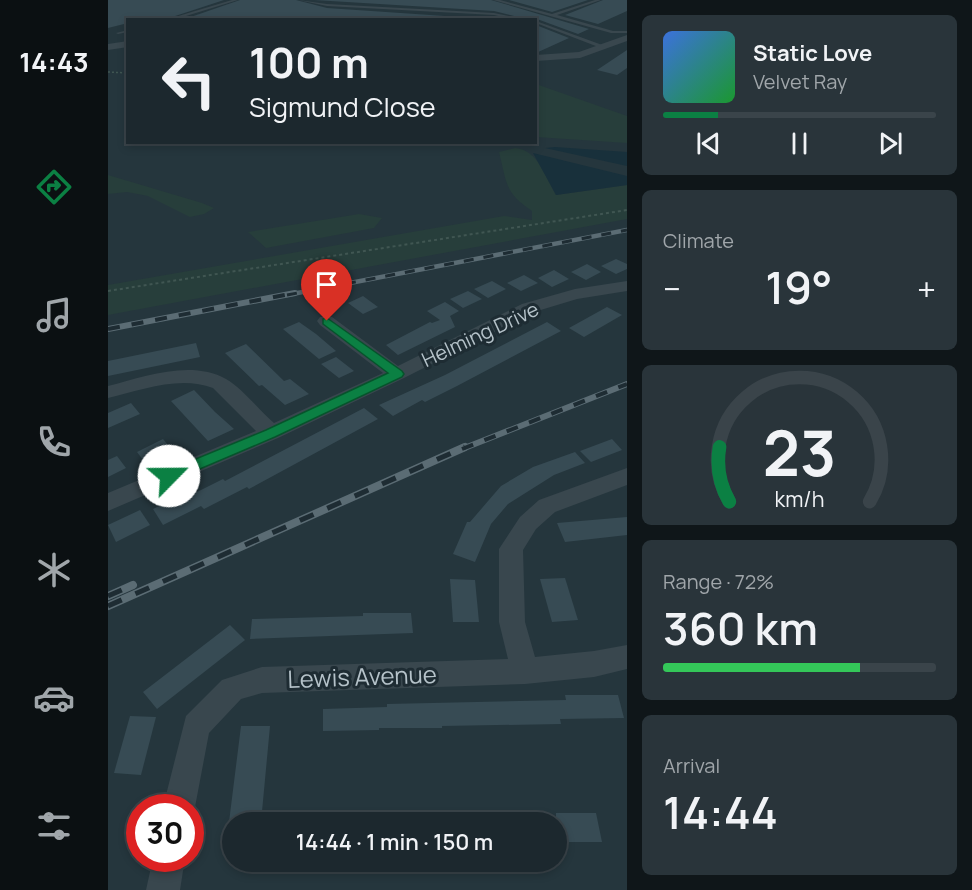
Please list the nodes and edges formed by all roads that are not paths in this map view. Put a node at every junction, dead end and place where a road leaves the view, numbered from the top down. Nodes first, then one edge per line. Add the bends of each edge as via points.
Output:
1 (236, 0) edge
2 (300, 0) edge
3 (495, 0) edge
4 (600, 0) edge
5 (553, 15) junction
6 (174, 18) edge
7 (515, 18) edge
8 (537, 22) edge
9 (126, 31) edge
10 (627, 32) edge
11 (118, 33) dead end
12 (627, 38) edge
13 (126, 44) edge
14 (108, 47) edge
15 (603, 47) junction
16 (537, 58) edge
17 (627, 286) edge
18 (358, 324) dead end
19 (397, 374) junction
20 (108, 392) edge
21 (271, 433) junction
22 (627, 476) edge
23 (108, 502) edge
24 (627, 657) edge
25 (525, 671) junction
26 (182, 794) edge
27 (166, 872) edge
28 (163, 890) edge

1 - 6 lane
2 - 7 lane
3 - 5 lane
4 - 5 lane
5 - 10 lane via 613,32
8 - 15 lane
9 - 11 lane
12 - 15 street
13 - 14 street
15 - 16 street via 573,56
17 - 19 street, Helming Drive via 575,294 528,308
18 - 19 street via 334,327
19 - 21 street, Helming Drive
20 - 21 street via 186,376 212,380
21 - 23 street, Helming Drive
22 - 25 street via 547,506 528,523 510,549 512,622
24 - 25 street, Lewis Avenue
25 - 26 street, Lewis Avenue via 262,680 232,689 196,726
27 - 28 street

